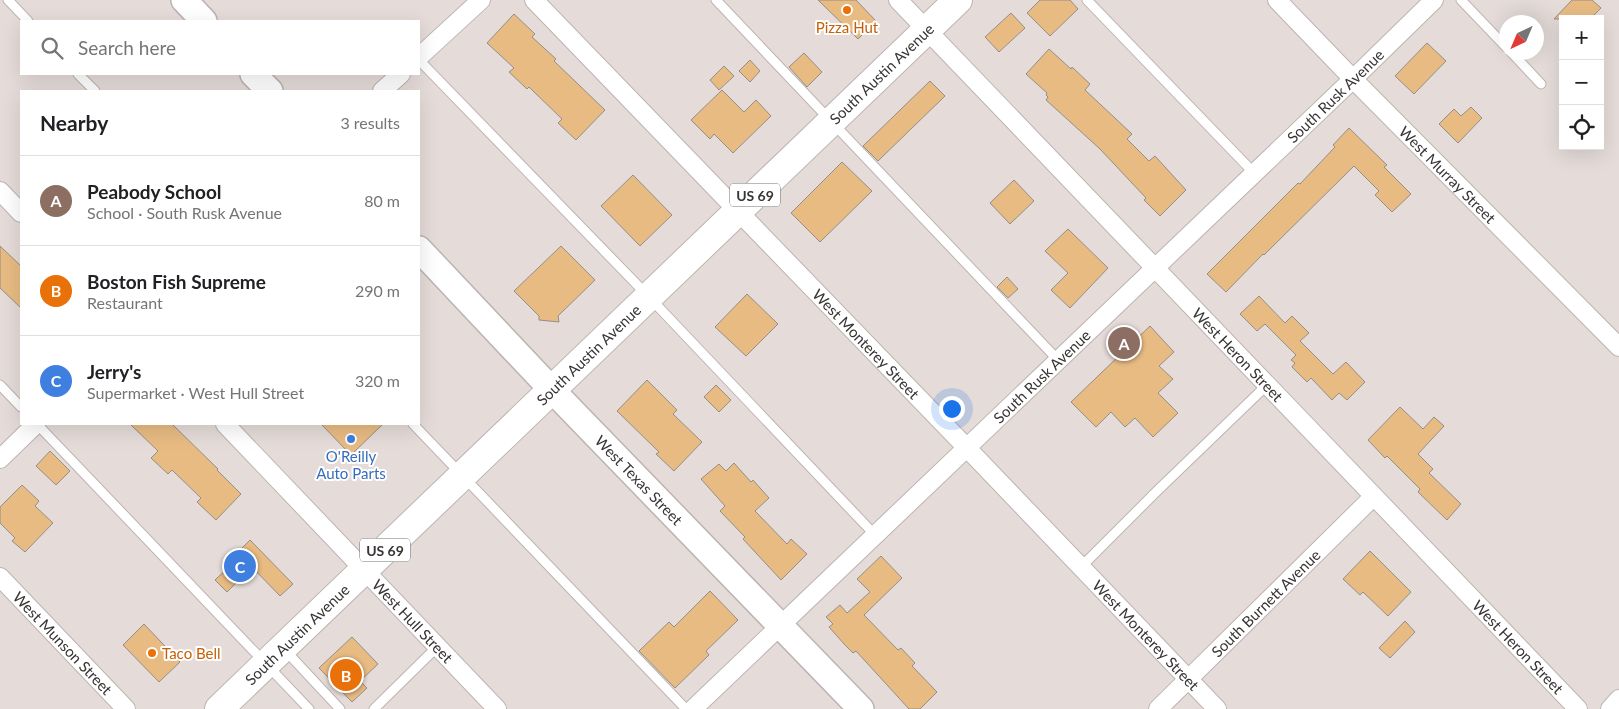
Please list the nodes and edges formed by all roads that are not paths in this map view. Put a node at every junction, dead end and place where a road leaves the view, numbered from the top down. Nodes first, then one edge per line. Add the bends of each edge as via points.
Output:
1 (8, 0) edge
2 (184, 0) edge
3 (480, 0) edge
4 (534, 0) edge
5 (716, 0) edge
6 (898, 0) edge
7 (958, 0) edge
8 (1088, 0) edge
9 (1276, 0) edge
10 (1434, 0) edge
11 (1461, 0) edge
12 (27, 20) edge
13 (203, 20) edge
14 (926, 29) junction
15 (1499, 40) edge
16 (420, 57) edge
17 (420, 59) edge
18 (1518, 60) edge
19 (79, 75) edge
20 (254, 75) edge
21 (400, 75) edge
22 (1353, 79) junction
23 (1541, 84) dead end
24 (94, 90) edge
25 (269, 90) edge
26 (383, 90) edge
27 (830, 122) junction
28 (1254, 173) junction
29 (0, 191) edge
30 (738, 210) junction
31 (20, 212) edge
32 (420, 250) edge
33 (1155, 267) junction
34 (649, 297) junction
35 (1619, 347) edge
36 (1058, 360) junction
37 (0, 385) edge
38 (1267, 385) junction
39 (552, 390) junction
40 (20, 406) edge
41 (35, 425) edge
42 (37, 425) edge
43 (226, 425) edge
44 (414, 425) edge
45 (966, 446) junction
46 (0, 459) edge
47 (462, 476) junction
48 (1373, 497) junction
49 (874, 534) junction
50 (1081, 568) junction
51 (364, 570) junction
52 (0, 577) edge
53 (780, 625) junction
54 (438, 647) junction
55 (274, 656) junction
56 (1188, 679) junction
57 (126, 709) edge
58 (219, 709) edge
59 (309, 709) edge
60 (340, 709) edge
61 (374, 709) edge
62 (497, 709) edge
63 (686, 709) edge
64 (693, 709) edge
65 (861, 709) edge
66 (1158, 709) edge
67 (1217, 709) edge
68 (1578, 709) edge

1 - 12 lane
2 - 13 street
3 - 16 street
4 - 30 street, West Monterey Street
5 - 27 lane
6 - 14 street, West Heron Street
7 - 14 highway, South Austin Avenue / US 69
8 - 28 lane
9 - 22 street, West Murray Street
10 - 22 street, South Rusk Avenue
11 - 15 lane
14 - 27 highway, South Austin Avenue / US 69
14 - 33 street, West Heron Street
17 - 34 lane
18 - 23 lane
19 - 24 lane
20 - 25 street
21 - 26 street
22 - 28 street, South Rusk Avenue
22 - 35 street, West Murray Street
27 - 30 highway, South Austin Avenue / US 69
27 - 36 lane
28 - 33 street, South Rusk Avenue
29 - 31 street
30 - 34 highway, South Austin Avenue / US 69
30 - 45 street, West Monterey Street
32 - 39 street, West Texas Street
33 - 36 street, South Rusk Avenue
33 - 38 street, West Heron Street
34 - 39 highway, South Austin Avenue / US 69
34 - 49 lane
36 - 45 street, South Rusk Avenue
37 - 40 lane
38 - 48 street, West Heron Street
38 - 50 lane
39 - 47 highway, South Austin Avenue / US 69
39 - 53 street, West Texas Street
41 - 46 street
42 - 55 lane
43 - 51 street, West Hull Street
44 - 47 lane
45 - 49 street, South Rusk Avenue
45 - 50 street, West Monterey Street
47 - 51 highway, South Austin Avenue / US 69
47 - 63 lane
48 - 56 street, South Burnett Avenue
48 - 68 street, West Heron Street
49 - 53 street, South Rusk Avenue
50 - 56 street, West Monterey Street
51 - 54 street, West Hull Street
51 - 55 highway, South Austin Avenue / US 69
52 - 57 street, West Munson Street
53 - 64 street, South Rusk Avenue
53 - 65 street, West Texas Street
54 - 61 lane
54 - 62 street, West Hull Street
55 - 58 highway, South Austin Avenue / US 69
55 - 59 lane
55 - 60 lane
56 - 66 street, South Burnett Avenue
56 - 67 street, West Monterey Street

